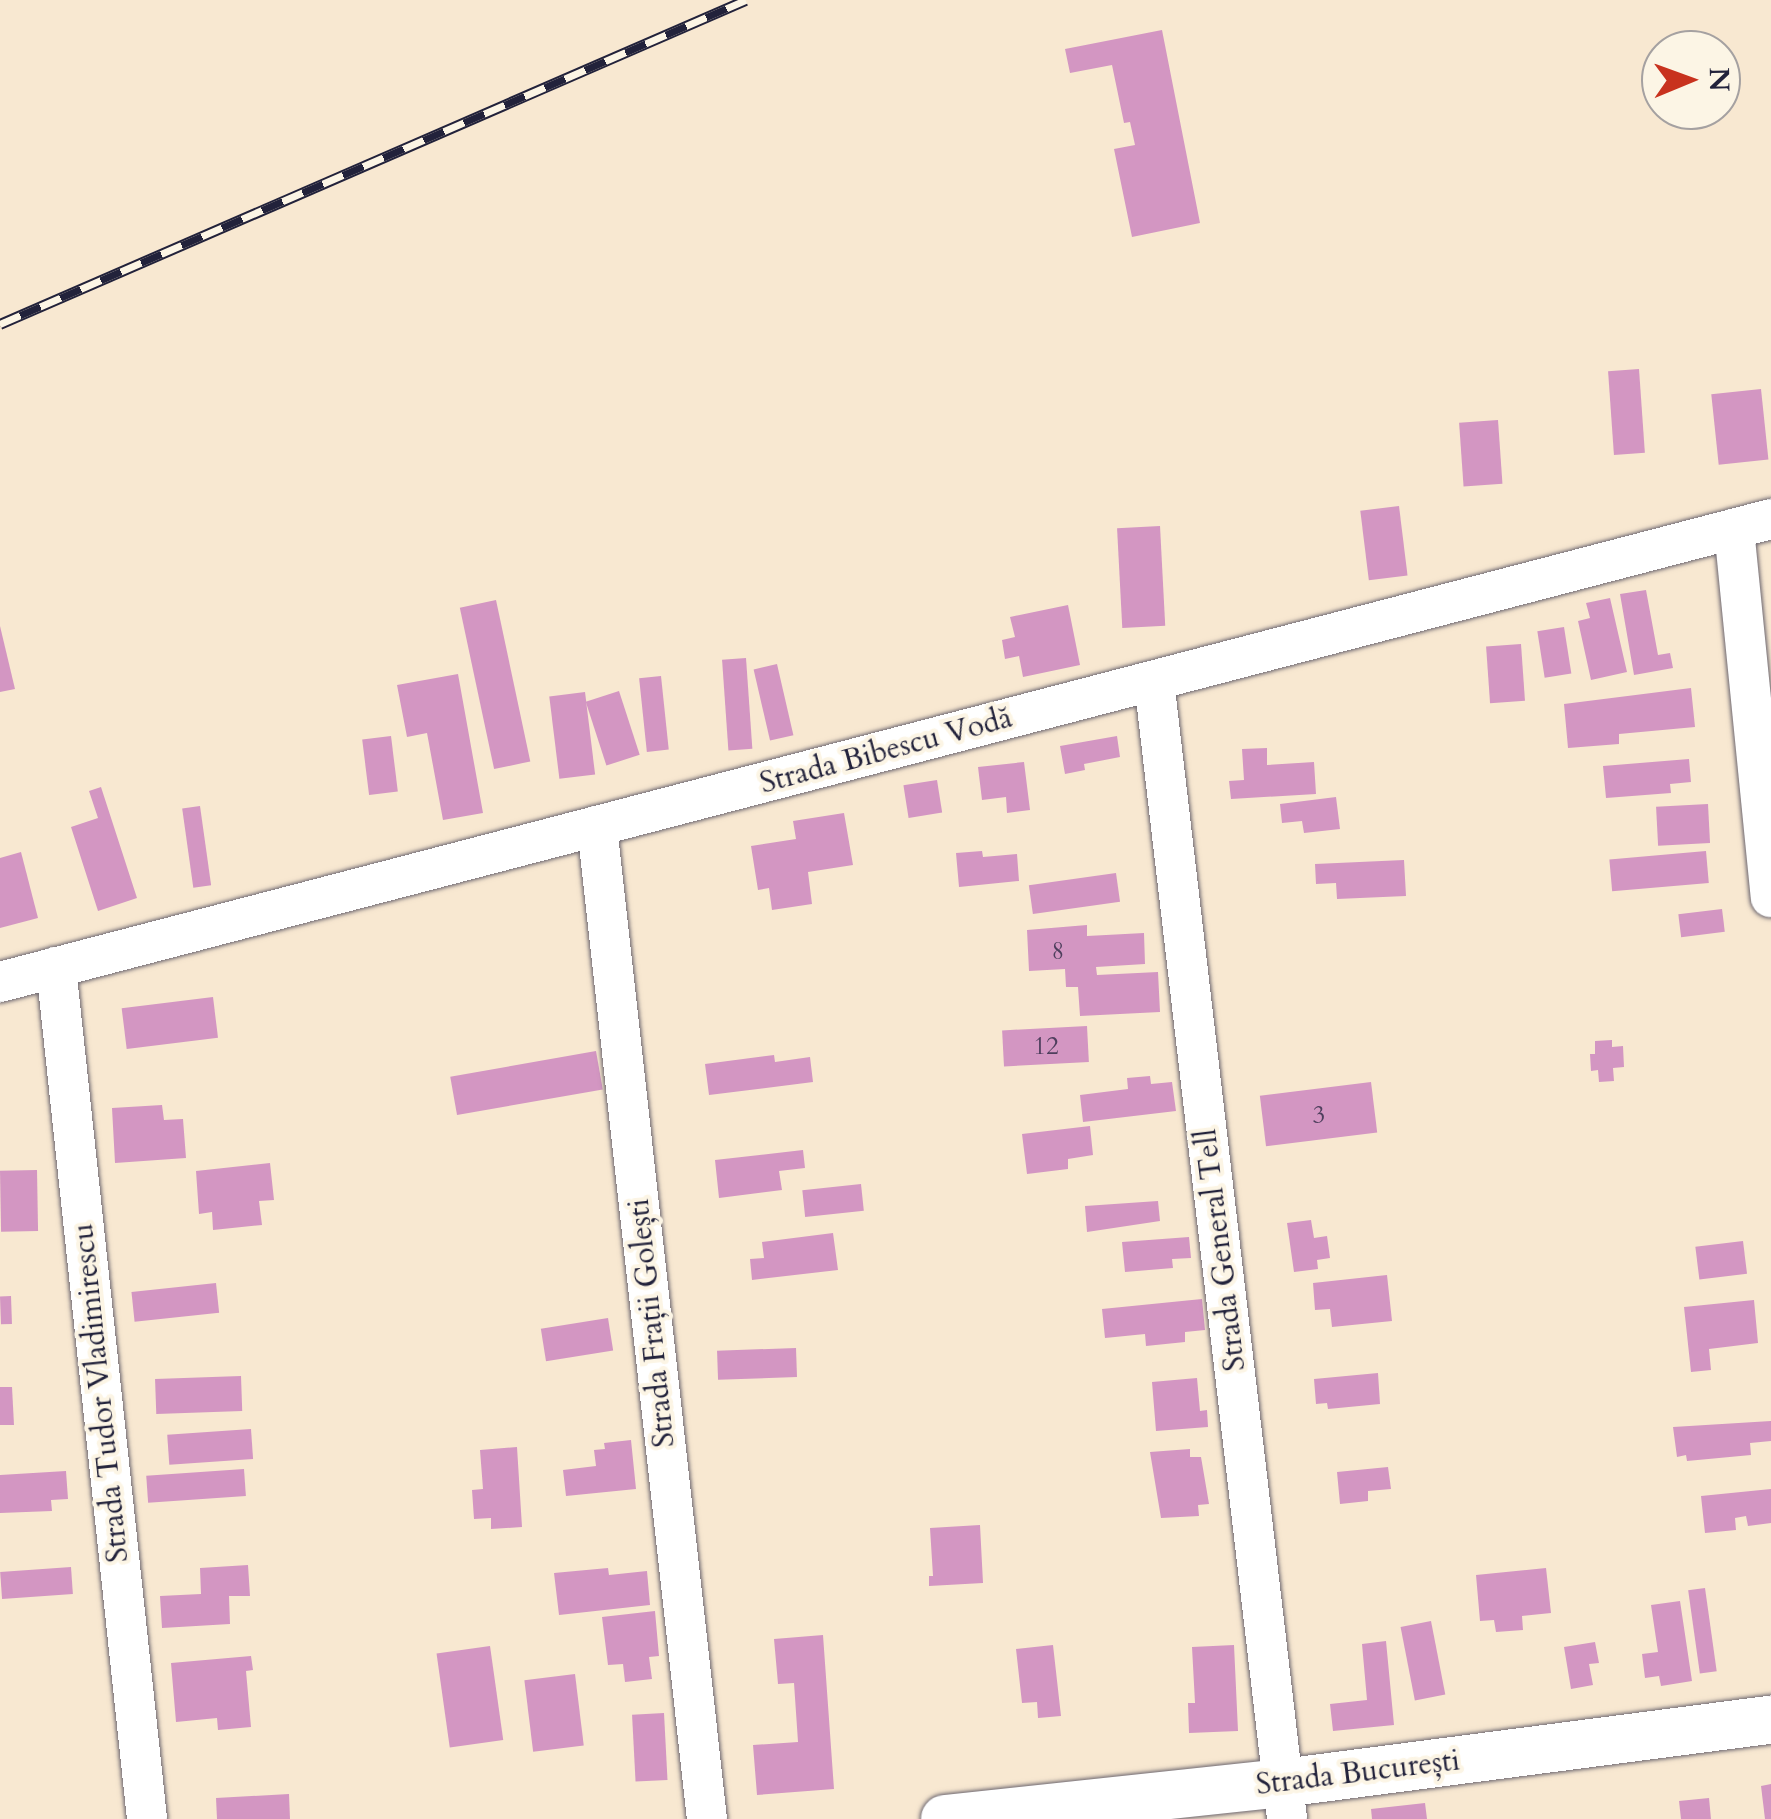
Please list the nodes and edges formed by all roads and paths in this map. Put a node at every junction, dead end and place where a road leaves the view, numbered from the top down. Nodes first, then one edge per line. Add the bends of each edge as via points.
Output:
1 (1753, 524) edge
2 (1154, 681) junction
3 (597, 826) junction
4 (1771, 897) edge
5 (56, 968) junction
6 (0, 982) edge
7 (1771, 1720) edge
8 (1286, 1801) edge
9 (147, 1819) edge
10 (707, 1819) edge
11 (945, 1819) edge

1 - 2 street, Strada Bibescu Vodă
1 - 4 street
2 - 3 street, Strada Bibescu Vodă
2 - 8 street, Strada General Tell
3 - 5 street, Strada Bibescu Vodă
3 - 10 street, Strada Frații Golești
5 - 6 street, Strada Bibescu Vodă
5 - 9 street, Strada Tudor Vladimirescu
7 - 8 street, Strada București
8 - 11 street, Strada București

